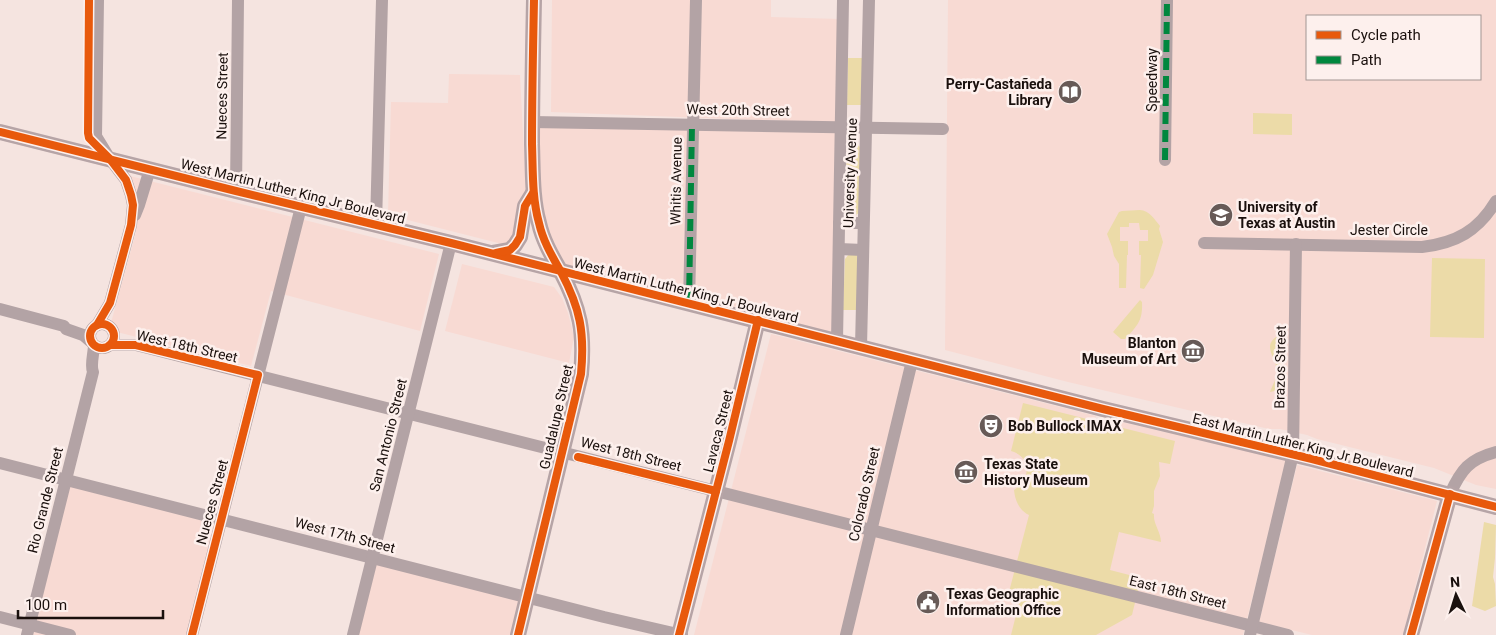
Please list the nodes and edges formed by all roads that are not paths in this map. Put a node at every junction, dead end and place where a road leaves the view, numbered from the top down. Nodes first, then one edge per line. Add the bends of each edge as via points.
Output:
1 (98, 0) edge
2 (238, 0) edge
3 (382, 0) edge
4 (534, 0) edge
5 (696, 0) edge
6 (843, 0) edge
7 (869, 0) edge
8 (1167, 0) edge
9 (532, 122) junction
10 (692, 124) junction
11 (841, 127) junction
12 (867, 128) junction
13 (943, 129) dead end
14 (0, 132) edge
15 (110, 160) junction
16 (1165, 160) dead end
17 (150, 169) junction
18 (236, 191) junction
19 (533, 194) junction
20 (1496, 201) edge
21 (301, 207) junction
22 (839, 223) junction
23 (863, 223) junction
24 (376, 224) junction
25 (131, 225) junction
26 (452, 243) junction
27 (1204, 243) dead end
28 (1296, 244) junction
29 (839, 249) junction
30 (863, 250) junction
31 (492, 253) junction
32 (560, 271) junction
33 (110, 303) junction
34 (689, 303) junction
35 (0, 309) edge
36 (758, 320) junction
37 (64, 326) junction
38 (96, 326) junction
39 (112, 330) junction
40 (837, 341) junction
41 (100, 345) junction
42 (136, 345) junction
43 (861, 348) junction
44 (912, 361) junction
45 (258, 375) junction
46 (1104, 409) joint
47 (408, 413) junction
48 (561, 452) junction
49 (1496, 452) edge
50 (1293, 454) junction
51 (0, 463) edge
52 (66, 479) junction
53 (716, 491) junction
54 (1450, 494) junction
55 (1488, 505) edge
56 (221, 519) junction
57 (871, 530) junction
58 (372, 558) junction
59 (1060, 577) joint
60 (527, 597) junction
61 (0, 617) edge
62 (28, 630) edge
63 (1252, 631) edge
64 (70, 635) edge
65 (192, 635) edge
66 (353, 635) edge
67 (518, 635) edge
68 (680, 635) edge
69 (846, 635) edge
70 (1288, 635) edge
71 (1411, 635) edge

1 - 15 street via 96,136
2 - 18 street, Nueces Street
3 - 24 street
4 - 9 main road, Guadalupe Street
5 - 10 street, Whitis Avenue
6 - 11 street, University Avenue
7 - 12 street, University Avenue
8 - 16 street, Speedway
9 - 10 street, West 20th Street
9 - 19 main road, Guadalupe Street
10 - 11 street, West 20th Street
10 - 34 street, Whitis Avenue
11 - 12 street, West 20th Street
11 - 22 street, University Avenue
12 - 13 street, West 20th Street
12 - 23 street, University Avenue
14 - 15 main road, West Martin Luther King Jr Boulevard
15 - 17 main road, West Martin Luther King Jr Boulevard
15 - 25 street via 130,190 133,205
17 - 18 main road, West Martin Luther King Jr Boulevard
17 - 25 street
18 - 21 main road, West Martin Luther King Jr Boulevard
19 - 31 main road via 524,206 520,237 515,246
19 - 32 main road, Guadalupe Street via 539,224
20 - 28 street, Jester Circle via 1465,235 1438,245
21 - 24 main road, West Martin Luther King Jr Boulevard
21 - 45 street, Nueces Street
22 - 23 street
22 - 29 street, University Avenue
23 - 30 street, University Avenue
24 - 26 main road, West Martin Luther King Jr Boulevard
25 - 33 street
26 - 31 main road, West Martin Luther King Jr Boulevard
26 - 47 street, San Antonio Street
27 - 28 street, Jester Circle
28 - 50 street, Brazos Street
29 - 30 street
29 - 40 street, University Avenue
30 - 43 street, University Avenue
31 - 32 main road, West Martin Luther King Jr Boulevard
32 - 34 main road, West Martin Luther King Jr Boulevard
32 - 48 main road, Guadalupe Street via 579,315 583,351
33 - 38 street
33 - 39 street
34 - 36 main road, West Martin Luther King Jr Boulevard
35 - 37 street, West 18th Street
36 - 40 main road, West Martin Luther King Jr Boulevard
36 - 53 main road, Lavaca Street
37 - 38 street, West 18th Street
37 - 41 street, West 18th Street
38 - 39 street via 103,324
38 - 41 street via 90,334
39 - 41 street via 114,339
39 - 42 street, West 18th Street
40 - 43 main road, West Martin Luther King Jr Boulevard
41 - 42 street, West 18th Street
41 - 52 street, Rio Grande Street via 102,353 93,372
42 - 45 street, West 18th Street
43 - 44 main road, West Martin Luther King Jr Boulevard
44 - 46 main road, West Martin Luther King Jr Boulevard
44 - 57 street, Colorado Street
45 - 47 street, West 18th Street
45 - 56 street, Nueces Street
46 - 50 main road, East Martin Luther King Jr Boulevard
47 - 48 street, West 18th Street
47 - 58 street, San Antonio Street
48 - 53 street, West 18th Street
48 - 60 main road, Guadalupe Street
49 - 54 street via 1475,459 1466,467
50 - 54 main road, East Martin Luther King Jr Boulevard
50 - 63 street, Brazos Street
51 - 52 street, West 17th Street
52 - 56 street, West 17th Street
52 - 62 street, Rio Grande Street
53 - 57 street, West 18th Street
53 - 68 main road, Lavaca Street
54 - 55 main road, East Martin Luther King Jr Boulevard
54 - 71 main road
56 - 58 street, West 17th Street
56 - 65 street, Nueces Street
57 - 59 street, West 18th Street
57 - 69 street, Colorado Street
58 - 60 street, West 17th Street
58 - 66 street, San Antonio Street
59 - 63 street, East 18th Street
60 - 67 main road, Guadalupe Street
60 - 68 street, West 17th Street
61 - 62 street
62 - 64 street
63 - 70 street, East 18th Street

